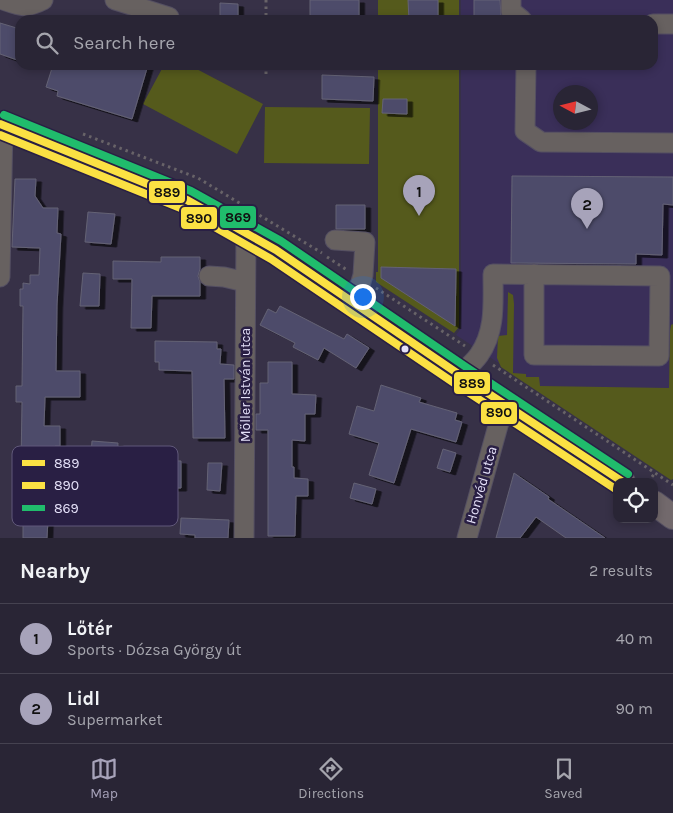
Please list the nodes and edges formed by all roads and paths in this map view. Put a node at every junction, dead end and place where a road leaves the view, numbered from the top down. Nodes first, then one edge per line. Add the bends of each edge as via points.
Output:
1 (2, 0) edge
2 (43, 0) edge
3 (116, 0) edge
4 (266, 0) edge
5 (511, 0) edge
6 (163, 15) edge
7 (266, 15) edge
8 (516, 15) edge
9 (658, 24) edge
10 (673, 24) edge
11 (266, 70) edge
12 (526, 70) edge
13 (266, 74) dead end
14 (1, 124) edge
15 (673, 143) edge
16 (246, 232) junction
17 (335, 240) dead end
18 (534, 274) junction
19 (0, 276) edge
20 (208, 276) dead end
21 (245, 282) junction
22 (666, 291) edge
23 (355, 304) junction
24 (479, 355) junction
25 (460, 375) junction
26 (504, 404) junction
27 (655, 473) junction
28 (617, 478) edge
29 (651, 478) edge
30 (673, 485) edge
31 (658, 506) edge
32 (673, 517) edge
33 (244, 538) edge
34 (466, 538) edge

1 - 2 street via 23,6
3 - 6 street
4 - 7 path
5 - 8 street via 511,11
9 - 10 street
11 - 13 path
12 - 15 street via 525,131 541,142
14 - 16 main road via 187,200
14 - 19 street
16 - 21 street, Möller István utca
16 - 23 main road
17 - 23 street via 365,242 363,275
18 - 22 street via 660,276
18 - 22 street via 534,354 659,356
18 - 24 street via 493,274 493,317 488,338
20 - 21 street
21 - 33 street, Möller István utca
23 - 25 main road
24 - 25 street
24 - 27 path
25 - 26 main road
26 - 28 main road
26 - 34 street, Honvéd utca
27 - 29 path
27 - 30 path
31 - 32 main road

